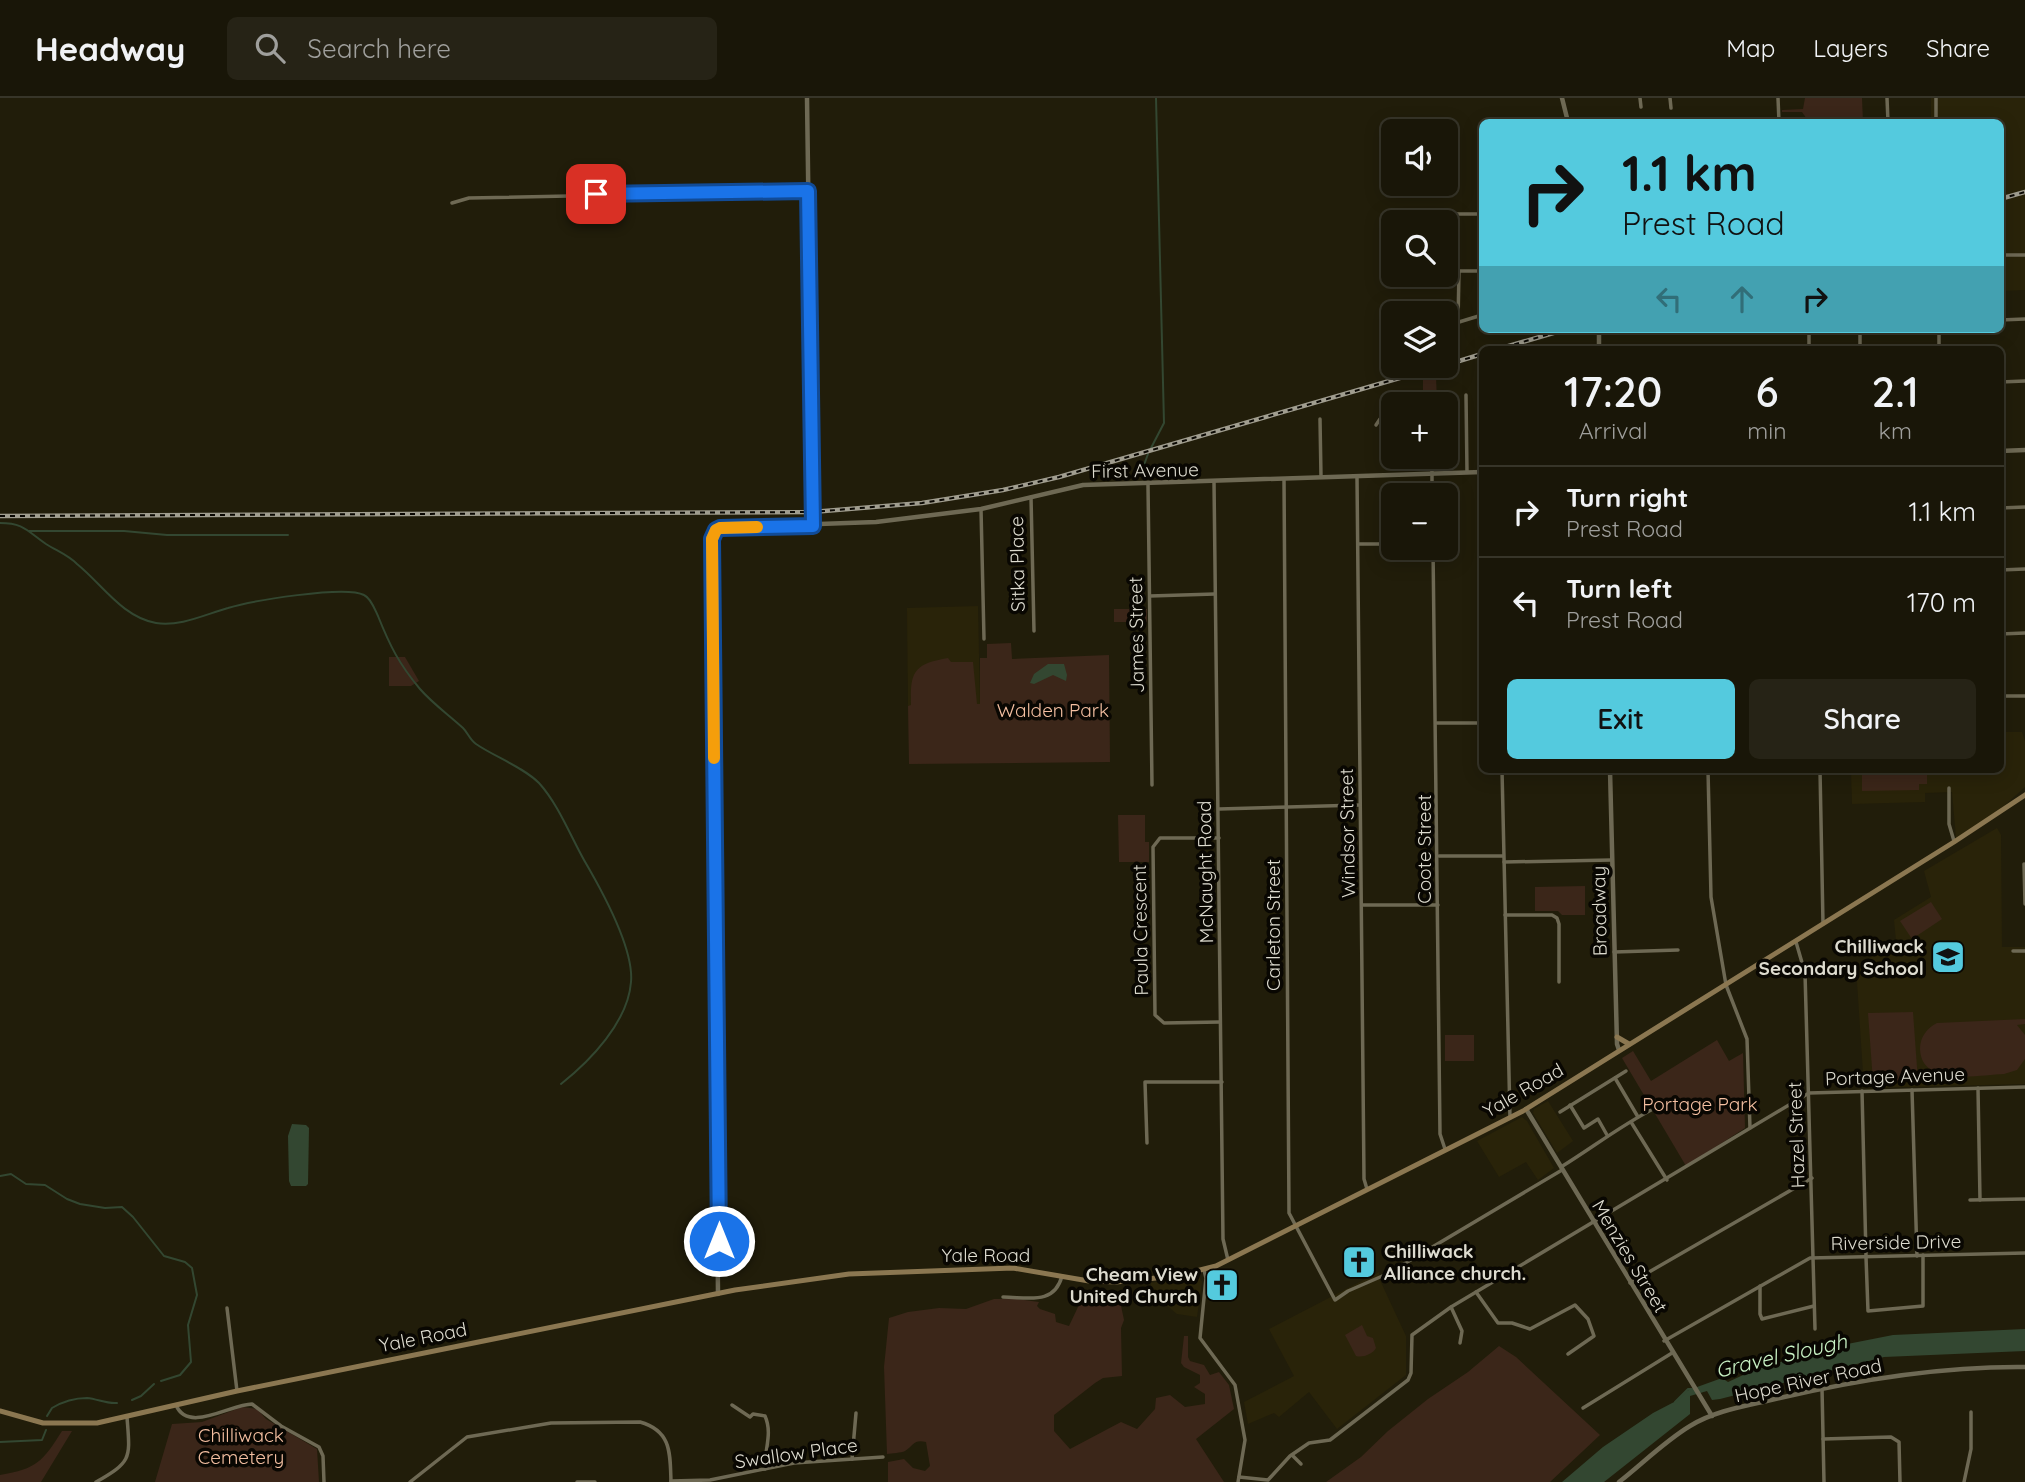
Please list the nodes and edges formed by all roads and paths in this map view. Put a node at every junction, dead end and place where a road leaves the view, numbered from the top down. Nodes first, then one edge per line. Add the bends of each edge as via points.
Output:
1 (807, 98) edge
2 (1562, 98) edge
3 (1640, 98) edge
4 (1670, 98) edge
5 (1778, 98) edge
6 (1887, 98) edge
7 (1936, 98) edge
8 (1641, 107) dead end
9 (1671, 108) dead end
10 (1567, 119) edge
11 (1779, 119) edge
12 (1888, 119) edge
13 (1936, 119) edge
14 (808, 191) junction
15 (452, 203) dead end
16 (1458, 214) edge
17 (1479, 214) edge
18 (2004, 255) edge
19 (2025, 255) edge
20 (1479, 271) edge
21 (1479, 316) edge
22 (2025, 319) edge
23 (2004, 320) edge
24 (1458, 322) joint
25 (2025, 381) edge
26 (2004, 382) edge
27 (1466, 394) dead end
28 (1320, 419) dead end
29 (1381, 419) edge
30 (1376, 425) dead end
31 (2025, 450) edge
32 (2004, 451) edge
33 (1432, 469) edge
34 (1467, 472) junction
35 (1479, 472) edge
36 (1432, 473) junction
37 (1321, 477) junction
38 (1357, 477) junction
39 (1284, 479) junction
40 (1214, 482) junction
41 (1432, 483) edge
42 (1148, 485) junction
43 (1031, 497) junction
44 (2025, 507) edge
45 (2004, 508) edge
46 (981, 509) junction
47 (813, 526) junction
48 (1381, 543) edge
49 (1358, 544) junction
50 (1433, 560) edge
51 (2025, 569) edge
52 (2004, 570) edge
53 (1215, 594) junction
54 (1150, 596) junction
55 (1034, 631) dead end
56 (2025, 633) edge
57 (2004, 634) edge
58 (984, 639) dead end
59 (2004, 696) edge
60 (2025, 696) edge
61 (1437, 723) junction
62 (1479, 723) edge
63 (1502, 773) edge
64 (1610, 773) edge
65 (1707, 773) edge
66 (1820, 773) edge
67 (1152, 785) dead end
68 (1949, 788) dead end
69 (2025, 795) edge
70 (1360, 805) junction
71 (1286, 808) junction
72 (1219, 809) junction
73 (1219, 838) junction
74 (1955, 842) junction
75 (1438, 856) junction
76 (1503, 856) junction
77 (1612, 860) junction
78 (1504, 862) junction
79 (2024, 864) edge
80 (2025, 904) edge
81 (1363, 905) junction
82 (1438, 905) junction
83 (1505, 915) junction
84 (1823, 924) junction
85 (1796, 942) junction
86 (1678, 950) dead end
87 (2013, 951) dead end
88 (2025, 951) edge
89 (1614, 952) junction
90 (1559, 982) dead end
91 (1726, 985) junction
92 (1220, 1022) junction
93 (1617, 1037) junction
94 (1629, 1044) junction
95 (1619, 1050) junction
96 (1626, 1071) dead end
97 (1615, 1078) junction
98 (1222, 1082) junction
99 (2025, 1087) edge
100 (1978, 1088) junction
101 (1912, 1089) junction
102 (1863, 1091) junction
103 (1809, 1093) junction
104 (1570, 1105) junction
105 (1653, 1109) dead end
106 (1526, 1110) junction
107 (1560, 1112) dead end
108 (1638, 1117) junction
109 (1510, 1118) junction
110 (1631, 1122) junction
111 (1750, 1128) junction
112 (1607, 1136) junction
113 (1147, 1143) dead end
114 (1446, 1149) junction
115 (1561, 1169) junction
116 (1812, 1178) junction
117 (1667, 1180) junction
118 (1367, 1189) junction
119 (2025, 1199) edge
120 (1970, 1200) dead end
121 (1980, 1200) junction
122 (1594, 1224) junction
123 (1296, 1226) junction
124 (2025, 1253) edge
125 (1923, 1255) junction
126 (1866, 1256) junction
127 (1917, 1256) junction
128 (1813, 1258) junction
129 (1228, 1260) junction
130 (1204, 1270) junction
131 (1062, 1276) junction
132 (1630, 1283) junction
133 (1760, 1286) junction
134 (1476, 1292) junction
135 (718, 1294) junction
136 (1003, 1297) dead end
137 (1814, 1306) junction
138 (1451, 1307) junction
139 (227, 1308) dead end
140 (1815, 1329) dead end
141 (1664, 1340) junction
142 (1460, 1343) dead end
143 (1568, 1353) dead end
144 (1672, 1353) junction
145 (2025, 1367) edge
146 (1822, 1388) junction
147 (237, 1391) junction
148 (176, 1405) junction
149 (732, 1405) dead end
150 (1583, 1408) dead end
151 (0, 1411) edge
152 (1971, 1412) dead end
153 (856, 1413) dead end
154 (1712, 1416) junction
155 (127, 1417) junction
156 (1823, 1439) junction
157 (1292, 1455) junction
158 (883, 1457) dead end
159 (852, 1459) junction
160 (1301, 1464) dead end
161 (765, 1469) junction
162 (1239, 1480) edge
163 (96, 1482) edge
164 (324, 1482) edge
165 (410, 1482) edge
166 (577, 1482) edge
167 (595, 1482) edge
168 (671, 1482) edge
169 (1619, 1482) edge
170 (1824, 1482) edge
171 (1900, 1482) edge
172 (1964, 1482) edge

1 - 14 street
2 - 10 street
3 - 8 street
4 - 9 street
5 - 11 street
6 - 12 street
7 - 13 street
14 - 15 street via 469,198
14 - 47 street
16 - 17 street
18 - 19 street
20 - 24 street via 1459,271
21 - 24 street
22 - 23 street
25 - 26 street
27 - 34 street
28 - 37 street
29 - 30 street
31 - 32 street
33 - 36 street
34 - 35 street, First Avenue
34 - 36 street, First Avenue
36 - 38 street, First Avenue
36 - 41 street
37 - 38 street, First Avenue
37 - 39 street, First Avenue
38 - 49 street, Windsor Street
39 - 40 street, First Avenue
39 - 71 street, Carleton Street
40 - 42 street, First Avenue
40 - 53 street, McNaught Road
42 - 43 street, First Avenue via 1083,485
42 - 54 street, James Street
43 - 46 street, First Avenue
43 - 55 street, Sitka Place
44 - 45 street
46 - 47 street, First Avenue
46 - 58 street
47 - 135 street, First Avenue via 720,528 712,539
48 - 49 street
49 - 70 street, Windsor Street
50 - 61 street, Coote Street
51 - 52 street
53 - 54 street
53 - 72 street, McNaught Road
54 - 67 street, James Street
56 - 57 street
59 - 60 street
61 - 62 street
61 - 75 street, Coote Street
63 - 76 street
64 - 77 street, Broadway
65 - 91 street via 1711,897
66 - 84 street
68 - 74 street via 1949,824
69 - 74 main road, Yale Road
70 - 71 street
70 - 81 street, Windsor Street
71 - 72 street
71 - 123 street, Carleton Street via 1289,1213
72 - 73 street, McNaught Road
73 - 92 street, McNaught Road
73 - 92 street, Paula Crescent via 1160,838 1153,847 1155,1015 1164,1023
74 - 84 main road, Yale Road
75 - 76 street
75 - 82 street, Coote Street
76 - 78 street
77 - 78 street
77 - 89 street, Broadway
78 - 83 street
79 - 80 street
81 - 82 street
81 - 118 street, Windsor Street
82 - 114 street, Coote Street via 1440,1133
83 - 90 street via 1557,918
83 - 109 street
84 - 85 main road, Yale Road
85 - 91 main road, Yale Road
85 - 103 street, Hazel Street via 1805,973
86 - 89 street
87 - 88 street
89 - 93 street, Broadway
91 - 94 main road, Yale Road
91 - 111 street via 1747,1039
92 - 98 street, McNaught Road
93 - 94 main road
93 - 95 street, Broadway
94 - 95 main road, Yale Road
95 - 106 main road, Yale Road
96 - 97 street
97 - 104 street
97 - 108 street
98 - 113 street via 1145,1082
98 - 129 street, McNaught Road via 1223,1239
99 - 100 street, Portage Avenue
100 - 101 street, Portage Avenue
100 - 121 street
101 - 102 street, Portage Avenue
101 - 127 street
102 - 103 street, Portage Avenue
102 - 126 street
103 - 111 street, Portage Avenue
103 - 116 street, Hazel Street
104 - 107 street
104 - 112 street via 1584,1128 1598,1119
105 - 108 street
106 - 109 main road, Yale Road
106 - 115 street, Menzies Street
108 - 110 street
109 - 114 main road, Yale Road
110 - 112 street
110 - 117 street
111 - 117 street, Portage Avenue
112 - 115 street
114 - 118 main road, Yale Road
115 - 122 street, Menzies Street
115 - 123 street, Carleton Street via 1335,1300
116 - 128 street, Hazel Street
116 - 132 street
117 - 122 street, Portage Avenue
118 - 123 main road, Yale Road
119 - 121 street
120 - 121 street
122 - 132 street, Menzies Street
122 - 134 street, Portage Avenue
123 - 129 main road, Yale Road
124 - 125 street, Riverside Drive
125 - 126 street via 1923,1307 1868,1311
125 - 127 street, Riverside Drive
126 - 127 street, Riverside Drive
126 - 128 street, Riverside Drive
128 - 133 street, Riverside Drive
128 - 137 street, Hazel Street
129 - 130 main road, Yale Road
130 - 131 main road, Yale Road via 1125,1282
130 - 162 street via 1200,1338 1236,1385 1245,1440
131 - 135 main road, Yale Road via 1013,1268 888,1271
131 - 136 street via 1054,1293 1039,1299
132 - 141 street, Menzies Street
133 - 137 street via 1762,1320
133 - 141 street, Riverside Drive
134 - 138 street, Portage Avenue
134 - 143 street via 1498,1323 1512,1322 1530,1329 1575,1305 1588,1319 1594,1336
135 - 147 main road, Yale Road
137 - 140 street, Hazel Street
138 - 142 street via 1462,1331
138 - 157 street, Portage Avenue via 1412,1335 1408,1380 1329,1440 1309,1443
139 - 147 street
141 - 144 street, Menzies Street
144 - 150 street
144 - 154 street, Menzies Street
145 - 146 street, Hope River Road via 1953,1368
146 - 154 street, Hope River Road
146 - 156 street
147 - 148 main road, Yale Road
148 - 155 main road, Yale Road
148 - 164 street via 185,1415 206,1417 252,1404 319,1447
149 - 161 street via 750,1417 765,1416 770,1436
151 - 155 main road, Yale Road via 54,1424
152 - 172 street
153 - 159 street
154 - 169 street, Hope River Road via 1690,1426
155 - 163 street via 127,1460
156 - 170 street
156 - 171 street via 1891,1437 1899,1442
157 - 160 street
157 - 162 street, Portage Avenue via 1268,1480
158 - 159 street, Swallow Place
159 - 161 street, Swallow Place
161 - 168 street, Swallow Place
165 - 168 street via 467,1437 551,1423 640,1422 652,1425 670,1448
166 - 167 street

